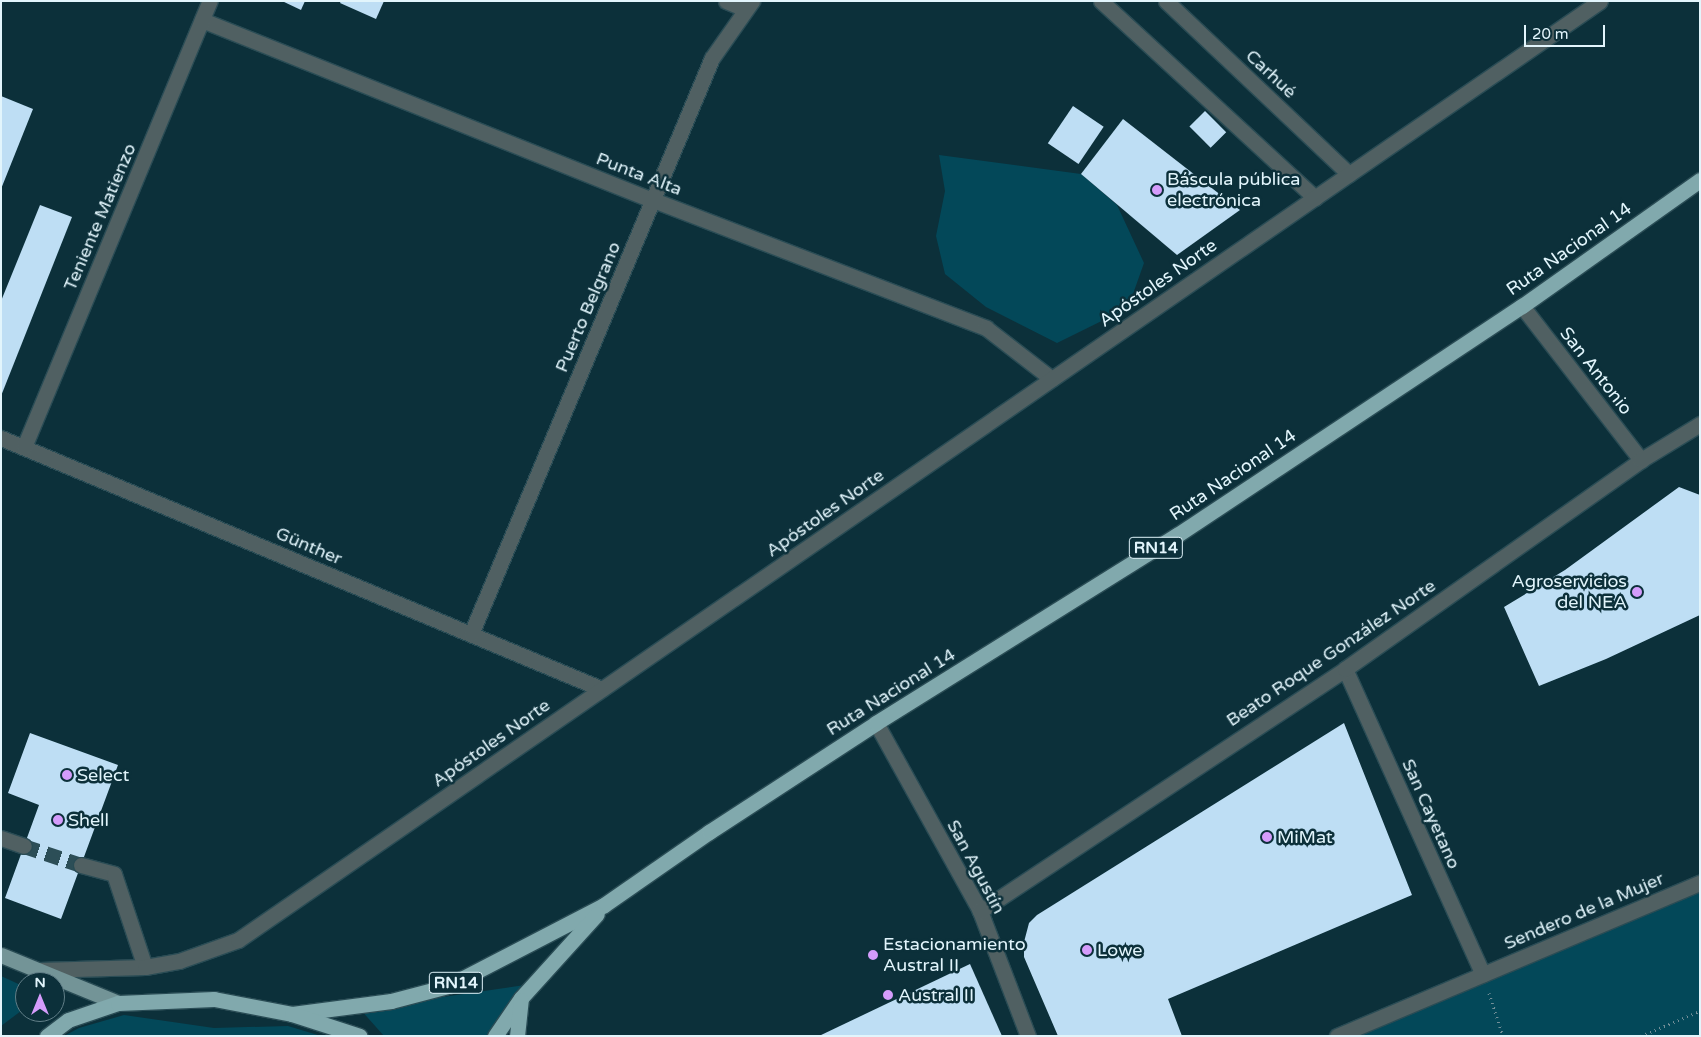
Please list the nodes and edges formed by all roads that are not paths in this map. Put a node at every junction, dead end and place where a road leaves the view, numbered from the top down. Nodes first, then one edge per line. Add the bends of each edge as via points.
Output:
1 (210, 1) edge
2 (726, 1) edge
3 (1101, 1) edge
4 (1166, 1) edge
5 (1600, 1) edge
6 (749, 5) edge
7 (202, 20) junction
8 (1349, 174) junction
9 (1700, 180) edge
10 (1315, 198) junction
11 (653, 200) junction
12 (1522, 306) junction
13 (1052, 379) junction
14 (1700, 424) edge
15 (1, 438) edge
16 (24, 447) junction
17 (1641, 460) junction
18 (471, 634) junction
19 (1345, 669) junction
20 (602, 689) junction
21 (876, 723) junction
22 (1, 838) edge
23 (24, 846) tunnel mouth
24 (81, 865) tunnel mouth
25 (1700, 883) edge
26 (604, 905) junction
27 (980, 911) junction
28 (1, 955) edge
29 (145, 967) junction
30 (39, 970) junction
31 (1484, 974) junction
32 (521, 998) junction
33 (118, 1003) junction
34 (292, 1014) junction
35 (46, 1036) edge
36 (360, 1036) edge
37 (495, 1036) edge
38 (517, 1036) edge
39 (1028, 1036) edge
40 (1337, 1036) edge

1 - 7 street, Teniente Matienzo
2 - 6 street
3 - 10 street
4 - 8 street, Carhué
5 - 8 street, Apóstoles Norte
6 - 11 street, Puerto Belgrano via 712,58
7 - 11 street, Punta Alta
7 - 16 street, Teniente Matienzo
8 - 10 street, Apóstoles Norte
9 - 12 highway, Ruta Nacional 14 / RN14
10 - 13 street, Apóstoles Norte
11 - 13 street, Punta Alta via 986,328
11 - 18 street, Puerto Belgrano
12 - 17 street, San Antonio
12 - 21 highway, Ruta Nacional 14 / RN14 via 1177,535
13 - 20 street, Apóstoles Norte
14 - 17 street, Beato Roque González Norte
15 - 16 street, Günther
16 - 18 street, Günther
17 - 19 street, Beato Roque González Norte
18 - 20 street, Günther
19 - 27 street, Beato Roque González Norte
19 - 31 street, San Cayetano
20 - 29 street, Apóstoles Norte via 238,940 179,962
21 - 26 highway, Ruta Nacional 14 / RN14
21 - 27 street, San Agustín
22 - 23 street
24 - 29 street via 114,874
25 - 31 street, Sendero de la Mujer
26 - 32 highway, Ruta Nacional 14 / RN14
26 - 34 highway, Ruta Nacional 14 / RN14 via 448,986 391,1001
27 - 39 street, San Agustín
28 - 30 main road
29 - 30 street, Apóstoles Norte
30 - 33 main road
31 - 40 street, Sendero de la Mujer
32 - 37 highway, Ruta Nacional 14 / RN14
32 - 38 highway
33 - 34 highway, Ruta Nacional 14 / RN14 via 214,999
33 - 35 highway, Ruta Nacional 14 / RN14 via 68,1020
34 - 36 highway, Ruta Nacional 14 / RN14

